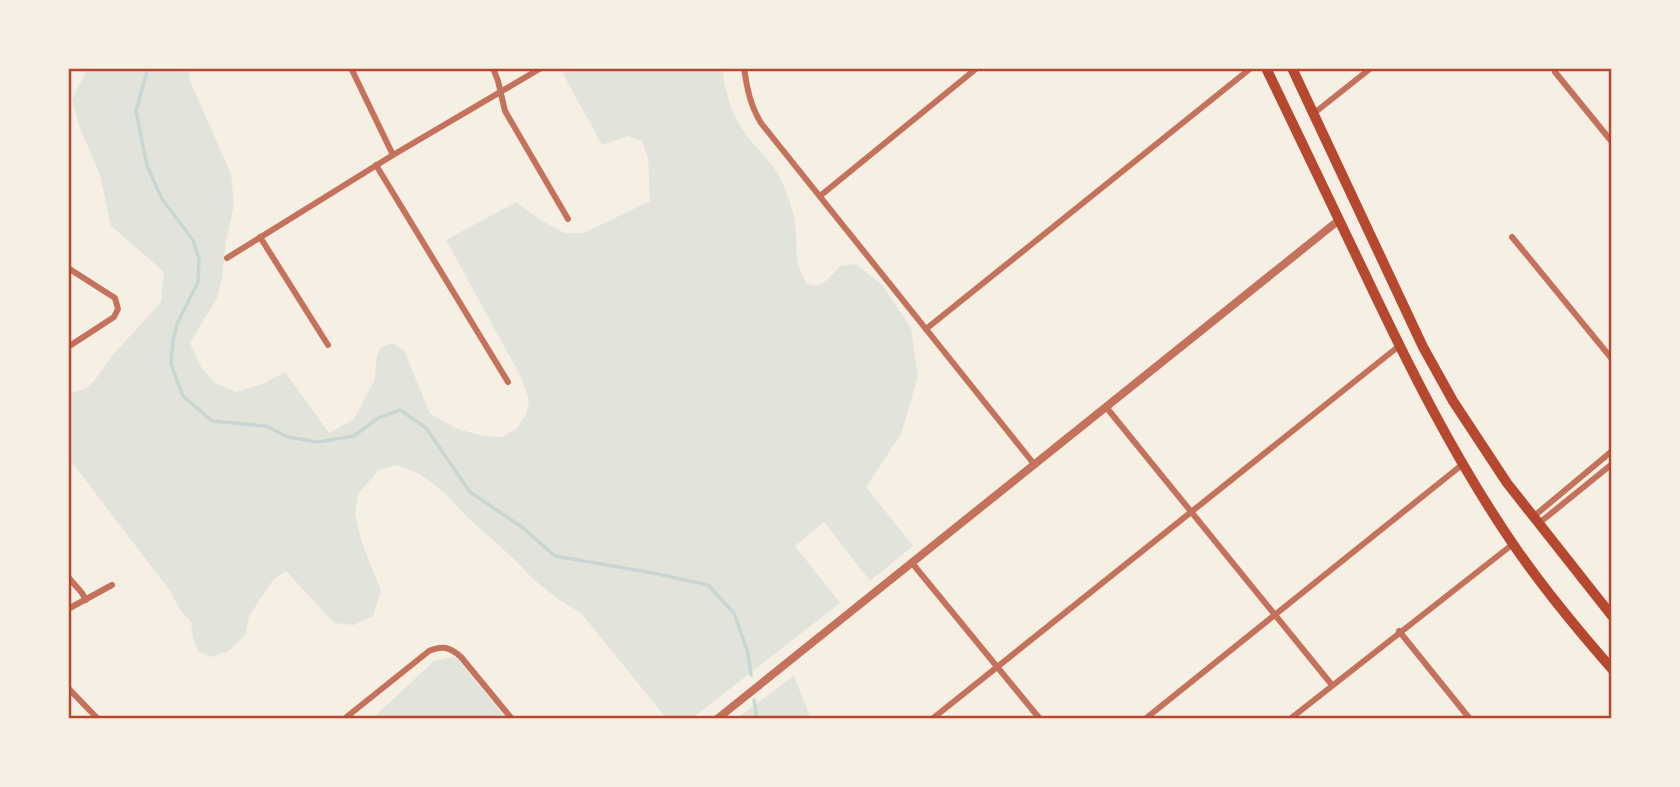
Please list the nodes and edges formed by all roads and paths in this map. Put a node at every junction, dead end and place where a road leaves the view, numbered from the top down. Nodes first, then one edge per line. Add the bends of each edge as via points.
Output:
1 (351, 68) edge
2 (493, 68) edge
3 (541, 68) edge
4 (744, 68) edge
5 (977, 68) edge
6 (1251, 68) edge
7 (1266, 68) edge
8 (1292, 68) edge
9 (1371, 68) edge
10 (1555, 72) dead end
11 (501, 91) junction
12 (1313, 114) junction
13 (1612, 142) edge
14 (393, 155) junction
15 (376, 166) junction
16 (820, 197) junction
17 (568, 219) dead end
18 (1339, 220) junction
19 (260, 237) junction
20 (1513, 237) dead end
21 (227, 258) dead end
22 (68, 268) edge
23 (926, 329) junction
24 (328, 345) dead end
25 (1399, 346) junction
26 (68, 347) edge
27 (1612, 359) edge
28 (508, 382) dead end
29 (1106, 407) junction
30 (1612, 451) edge
31 (1034, 464) junction
32 (1463, 464) junction
33 (1612, 464) edge
34 (1191, 512) junction
35 (1535, 520) junction
36 (1513, 544) junction
37 (912, 563) junction
38 (68, 577) edge
39 (112, 585) dead end
40 (86, 600) junction
41 (68, 609) edge
42 (1275, 615) junction
43 (1612, 616) edge
44 (1399, 631) junction
45 (997, 667) junction
46 (1612, 669) edge
47 (1332, 685) junction
48 (68, 688) edge
49 (98, 719) edge
50 (344, 719) edge
51 (512, 719) edge
52 (717, 719) edge
53 (932, 719) edge
54 (1040, 719) edge
55 (1145, 719) edge
56 (1290, 719) edge
57 (1470, 719) edge

1 - 14 street
2 - 11 street
3 - 11 street
4 - 16 street via 753,109
5 - 16 street
6 - 23 street
7 - 18 main road
8 - 12 main road
9 - 12 street
10 - 13 street
11 - 14 street
11 - 17 street via 505,111
12 - 35 main road via 1438,376
14 - 15 street
15 - 19 street
15 - 28 street
16 - 23 street
18 - 25 main road
18 - 29 street
19 - 21 street
19 - 24 street
20 - 27 street
22 - 26 street via 115,299 118,309 114,317
23 - 31 street
25 - 32 main road
25 - 34 street
29 - 31 street
29 - 34 street
30 - 35 street
31 - 37 street
32 - 36 main road
32 - 42 street
33 - 35 street
34 - 42 street
34 - 45 street
35 - 43 main road
36 - 44 street
36 - 46 main road
37 - 45 street
37 - 52 street
38 - 40 street
39 - 40 street
40 - 41 street
42 - 47 street
42 - 55 street
44 - 47 street
44 - 57 street
45 - 53 street
45 - 54 street
47 - 56 street
48 - 49 street
50 - 51 street via 429,651 444,647 461,656

